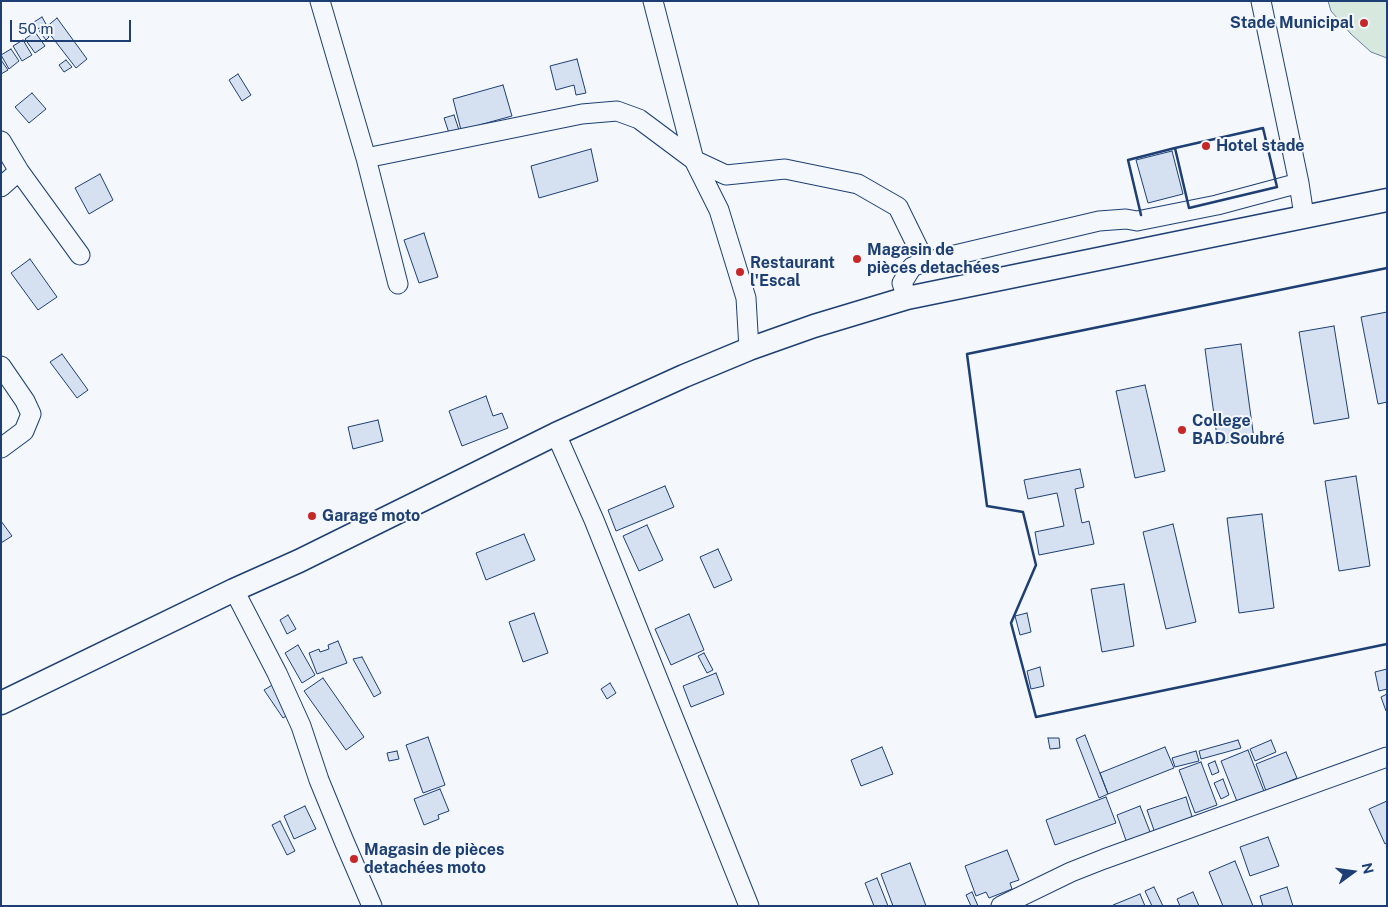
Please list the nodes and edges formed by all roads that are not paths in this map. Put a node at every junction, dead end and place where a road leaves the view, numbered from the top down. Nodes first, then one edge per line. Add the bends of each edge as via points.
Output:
1 (320, 1) edge
2 (653, 1) edge
3 (1261, 1) edge
4 (1, 142) edge
5 (366, 158) junction
6 (694, 160) junction
7 (18, 170) junction
8 (1299, 183) junction
9 (1, 187) edge
10 (1387, 200) edge
11 (1304, 216) junction
12 (80, 255) dead end
13 (925, 262) junction
14 (398, 284) dead end
15 (907, 298) junction
16 (749, 349) junction
17 (1, 366) edge
18 (556, 434) junction
19 (1, 448) edge
20 (234, 590) junction
21 (1, 703) edge
22 (1387, 757) edge
23 (372, 906) edge
24 (750, 906) edge
25 (1001, 906) edge

1 - 5 street
2 - 6 street
3 - 8 street
4 - 7 street
5 - 6 street via 582,114 617,111 639,119
5 - 14 street
6 - 13 street via 726,175 785,169 858,184 898,208
6 - 16 street via 719,210 746,298
7 - 9 street
7 - 12 street
8 - 11 street
8 - 13 street via 1188,211 1136,221 1099,221
10 - 11 main road
11 - 15 main road
13 - 15 street via 912,267 902,283
15 - 16 main road
16 - 18 main road
17 - 19 street via 31,414 24,431
18 - 20 main road
18 - 24 street
20 - 21 main road
20 - 23 street via 301,726 323,789
22 - 25 street via 1104,859

